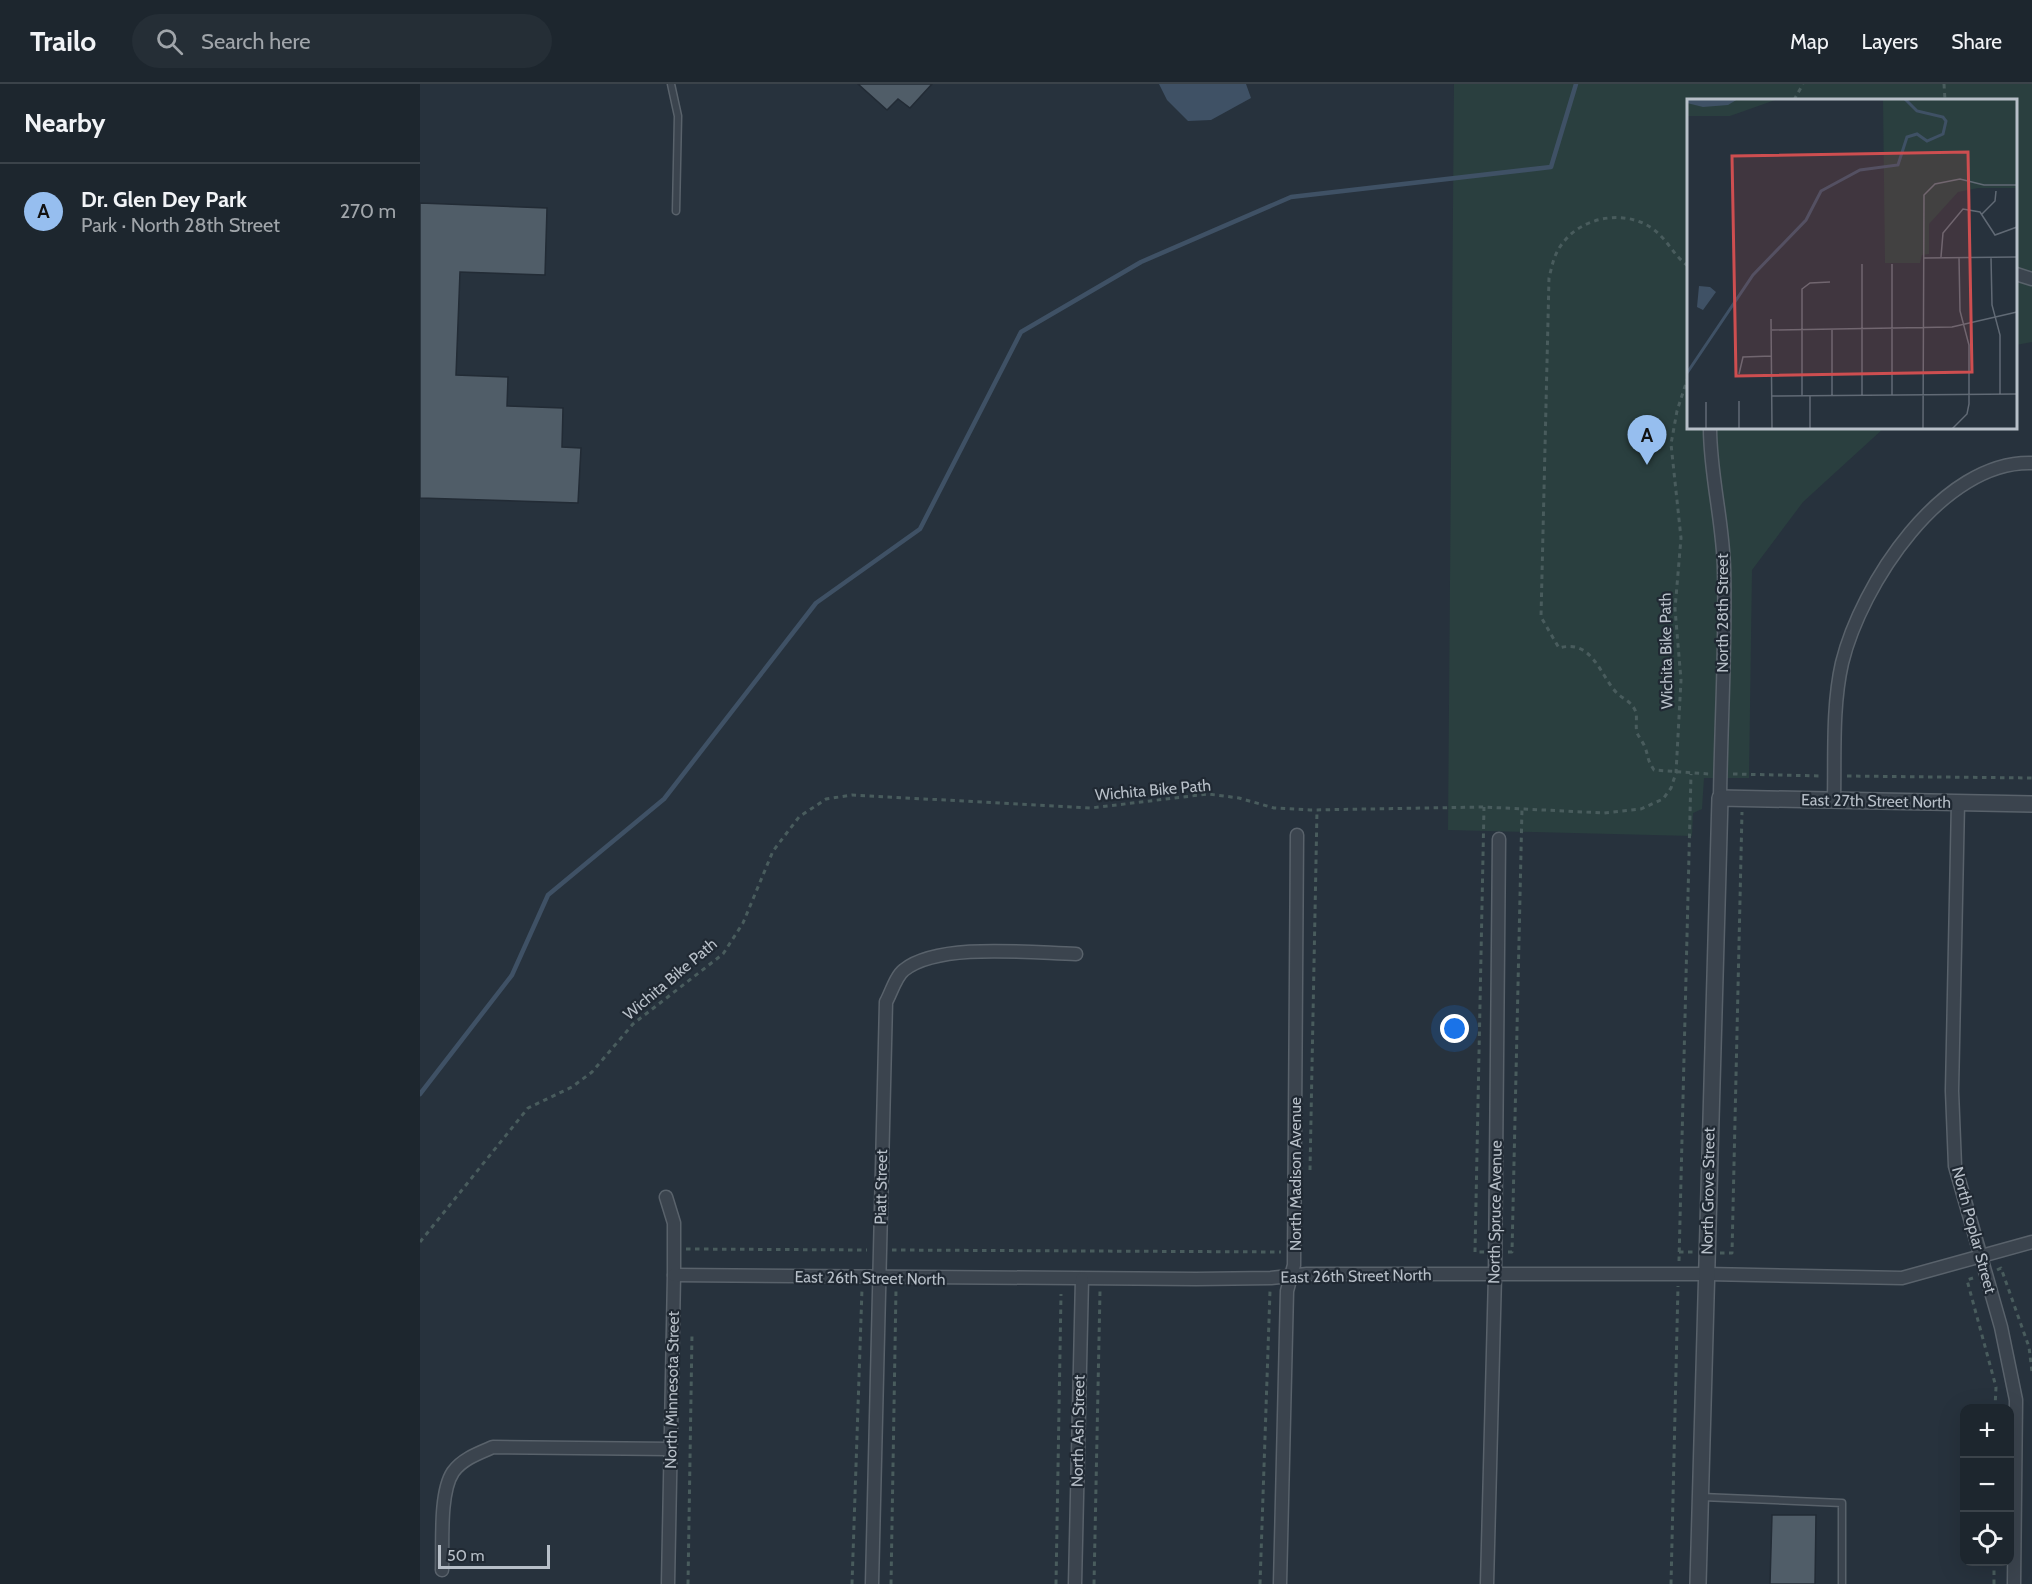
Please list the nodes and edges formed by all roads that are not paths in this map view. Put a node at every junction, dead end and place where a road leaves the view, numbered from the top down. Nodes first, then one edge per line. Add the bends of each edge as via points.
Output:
1 (671, 84) edge
2 (676, 211) dead end
3 (2017, 274) edge
4 (2032, 279) edge
5 (1710, 429) edge
6 (2032, 463) edge
7 (1720, 798) junction
8 (1834, 800) junction
9 (1958, 802) junction
10 (2032, 804) edge
11 (1297, 836) dead end
12 (1499, 840) dead end
13 (1076, 954) dead end
14 (666, 1197) dead end
15 (2032, 1242) edge
16 (1980, 1257) junction
17 (1707, 1274) junction
18 (674, 1275) junction
19 (1495, 1275) junction
20 (1291, 1276) junction
21 (879, 1278) junction
22 (1082, 1279) junction
23 (671, 1449) junction
24 (1701, 1497) junction
25 (442, 1570) dead end
26 (668, 1584) edge
27 (872, 1584) edge
28 (1075, 1584) edge
29 (1280, 1584) edge
30 (1487, 1584) edge
31 (1698, 1584) edge
32 (1842, 1584) edge
33 (2014, 1584) edge

1 - 2 lane via 678,116
3 - 4 street
5 - 7 street, North 28th Street via 1724,568
6 - 8 street via 1990,470 1946,497 1926,516 1878,579 1851,634 1842,665
7 - 8 street, East 27th Street North
7 - 17 street, North Grove Street
8 - 9 street, East 27th Street North
9 - 10 street, East 27th Street North
9 - 16 street, North Poplar Street via 1952,1091 1955,1166
11 - 20 street, North Madison Avenue
12 - 19 street, North Spruce Avenue
13 - 21 street, Piatt Street via 936,955 903,970 886,1002
14 - 18 street, North Minnesota Street via 674,1223
15 - 16 street, East 26th Street North
16 - 17 street, East 26th Street North via 1902,1278
16 - 33 street, North Poplar Street via 2001,1327 2016,1400
17 - 19 street, East 26th Street North
17 - 24 street, North Grove Street
18 - 21 street, East 26th Street North
18 - 23 street, North Minnesota Street
19 - 20 street, East 26th Street North
19 - 30 street, North Spruce Avenue
20 - 22 street, East 26th Street North
20 - 29 street, North Madison Avenue via 1287,1292
21 - 22 street, East 26th Street North
21 - 27 street, Piatt Street
22 - 28 street, North Ash Street
23 - 25 street via 493,1447 471,1456 453,1472 445,1496
23 - 26 street, North Minnesota Street
24 - 31 street, North Grove Street
24 - 32 lane via 1842,1503

